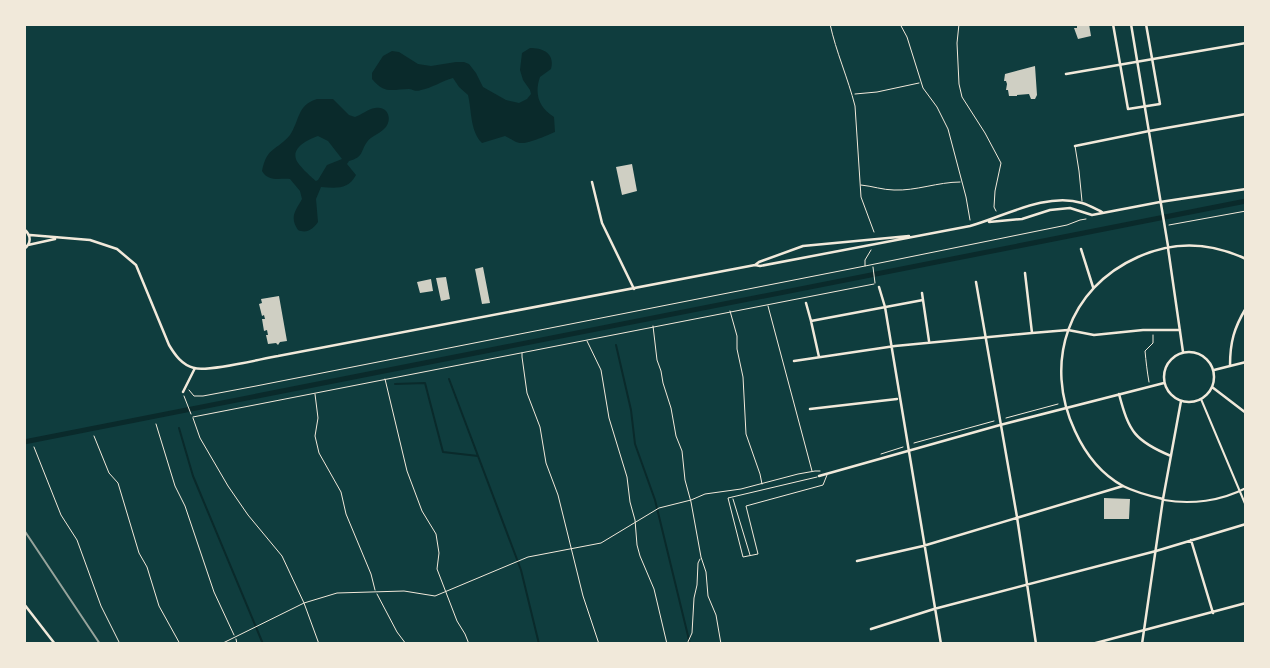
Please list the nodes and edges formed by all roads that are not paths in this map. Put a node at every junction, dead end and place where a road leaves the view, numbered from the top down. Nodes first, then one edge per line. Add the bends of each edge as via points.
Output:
1 (1113, 24) edge
2 (1131, 24) edge
3 (1146, 24) edge
4 (1245, 43) edge
5 (1152, 59) junction
6 (1138, 61) junction
7 (1120, 65) junction
8 (1066, 74) dead end
9 (1145, 106) junction
10 (1245, 114) edge
11 (1149, 131) junction
12 (1075, 146) joint
13 (592, 182) dead end
14 (1245, 189) edge
15 (1160, 202) junction
16 (1082, 203) junction
17 (1102, 212) junction
18 (986, 222) junction
19 (24, 229) edge
20 (30, 235) junction
21 (922, 235) junction
22 (62, 238) junction
23 (1168, 246) junction
24 (26, 247) edge
25 (1081, 248) dead end
26 (1245, 259) edge
27 (755, 265) junction
28 (1025, 273) dead end
29 (976, 282) dead end
30 (879, 287) dead end
31 (1093, 287) junction
32 (634, 289) junction
33 (922, 293) dead end
34 (923, 300) junction
35 (806, 303) dead end
36 (885, 307) junction
37 (1245, 307) edge
38 (811, 321) junction
39 (1068, 330) junction
40 (1180, 330) junction
41 (1032, 333) junction
42 (986, 338) junction
43 (929, 342) junction
44 (891, 347) junction
45 (1183, 352) junction
46 (819, 357) junction
47 (794, 361) dead end
48 (1245, 362) edge
49 (1230, 366) junction
50 (195, 369) junction
51 (1214, 370) junction
52 (1164, 383) junction
53 (1212, 387) junction
54 (183, 392) road end
55 (1119, 394) junction
56 (899, 398) junction
57 (1202, 399) junction
58 (1181, 401) junction
59 (1066, 408) junction
60 (810, 409) dead end
61 (1245, 413) edge
62 (1000, 425) junction
63 (909, 451) junction
64 (1171, 456) junction
65 (828, 474) junction
66 (819, 476) joint
67 (1123, 486) junction
68 (1245, 488) edge
69 (1240, 491) junction
70 (733, 497) junction
71 (1163, 499) junction
72 (1245, 506) edge
73 (1017, 517) junction
74 (1245, 524) edge
75 (1191, 540) junction
76 (923, 546) junction
77 (1156, 551) junction
78 (750, 555) junction
79 (858, 561) dead end
80 (1027, 585) junction
81 (1245, 603) edge
82 (24, 604) edge
83 (934, 609) junction
84 (1213, 613) junction
85 (871, 628) dead end
86 (1144, 630) junction
87 (55, 643) edge
88 (941, 643) edge
89 (1036, 643) edge
90 (1092, 643) edge
91 (1144, 643) edge

1 - 7 street
2 - 6 street
3 - 5 street
4 - 5 street
5 - 6 street
5 - 9 street via 1160,104
6 - 7 street
6 - 9 street
7 - 8 street
7 - 9 street via 1128,109
9 - 11 street
10 - 11 street
11 - 12 street
11 - 15 street
12 - 16 lane
13 - 32 street via 602,223
14 - 15 street
15 - 17 street
15 - 23 street
16 - 17 street
16 - 18 street via 1019,208
17 - 18 street via 1092,215 1070,208
18 - 21 street
19 - 20 street
20 - 22 street
20 - 24 street
21 - 27 street
21 - 27 street via 803,246
22 - 24 street
22 - 50 street via 90,240 117,249 136,265 176,358
23 - 26 street via 1205,247
23 - 31 street via 1120,266
23 - 40 street
25 - 31 street
27 - 32 street
28 - 41 street
29 - 42 street
30 - 36 street
31 - 39 street
32 - 50 street
33 - 34 street
34 - 36 street
34 - 43 street
35 - 38 street
36 - 38 street
36 - 44 street
37 - 49 street via 1230,344
38 - 46 street
39 - 40 street via 1094,335
39 - 41 street
39 - 59 street via 1061,359
40 - 45 street
41 - 42 street
42 - 43 street
42 - 62 street
43 - 44 street
44 - 46 street
44 - 56 street
45 - 51 street via 1202,355
45 - 52 street via 1167,363
46 - 47 street
48 - 49 street
49 - 51 street
50 - 54 street
51 - 53 street
52 - 55 street
52 - 58 street
53 - 57 street
53 - 61 street
55 - 59 street
55 - 64 street via 1135,435
56 - 60 street
56 - 63 street
57 - 58 street
57 - 69 street
58 - 64 street
59 - 62 street
59 - 67 street via 1092,460
62 - 63 street
62 - 73 street
63 - 65 street
63 - 76 street
64 - 71 street
65 - 66 street
65 - 78 lane via 823,485 746,506 758,554
66 - 70 lane
67 - 71 street
67 - 73 street
68 - 69 street
69 - 71 street via 1198,502
69 - 72 street
70 - 78 lane
70 - 78 lane via 728,498 743,557
71 - 77 street
73 - 76 street
73 - 80 street
74 - 75 street
75 - 77 street
75 - 84 street
76 - 79 street
76 - 83 street
77 - 80 street
77 - 86 street
80 - 83 street
80 - 89 street
81 - 84 street
82 - 87 street
83 - 85 street
83 - 88 street
84 - 86 street
86 - 90 street
86 - 91 street

